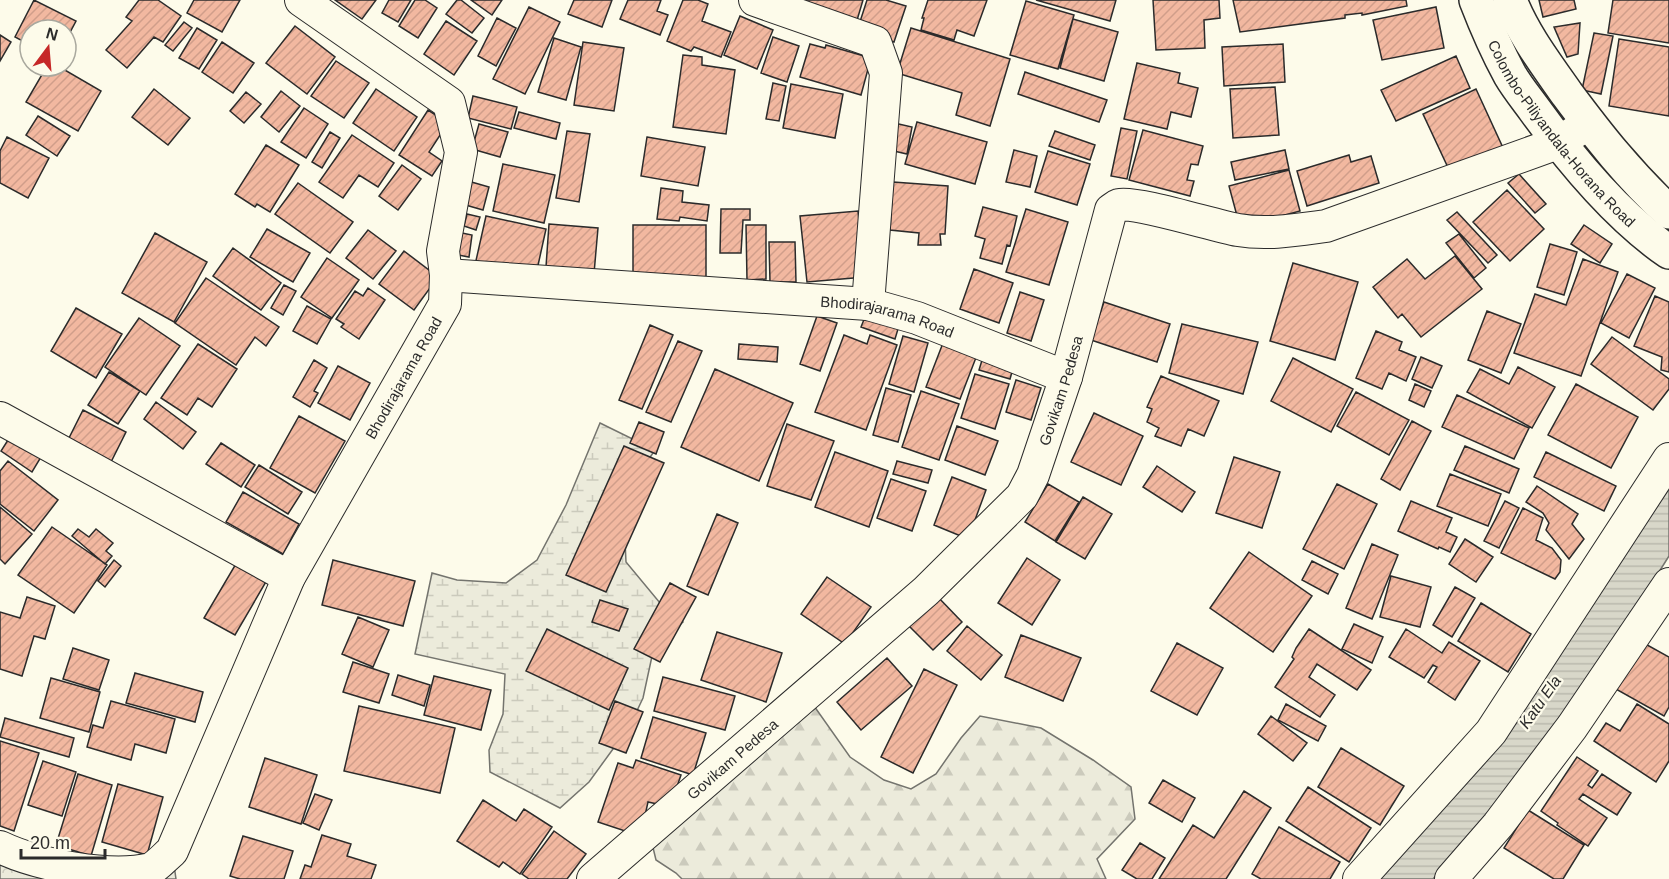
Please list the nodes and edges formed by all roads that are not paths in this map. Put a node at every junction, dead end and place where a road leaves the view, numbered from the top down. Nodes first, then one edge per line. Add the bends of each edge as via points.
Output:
1 (301, 0) edge
2 (755, 0) edge
3 (1476, 0) edge
4 (1510, 0) edge
5 (1589, 123) junction
6 (1558, 143) junction
7 (1669, 212) edge
8 (1669, 252) edge
9 (446, 275) junction
10 (868, 304) junction
11 (1066, 377) junction
12 (0, 418) edge
13 (1669, 459) edge
14 (289, 577) junction
15 (1669, 584) edge
16 (0, 847) edge
17 (593, 879) edge
18 (1359, 879) edge
19 (1451, 879) edge

1 - 9 street via 449,103 461,152 443,251
2 - 10 street via 875,42 886,73
3 - 6 main road, Colombo-Piliyandala-Horana Road via 1511,77
4 - 5 main road, Colombo-Piliyandala-Horana Road via 1542,60
5 - 6 street, Govikam Pedesa
5 - 7 main road, Colombo-Piliyandala-Horana Road via 1626,171
6 - 8 main road, Colombo-Piliyandala-Horana Road via 1609,198
6 - 11 street, Govikam Pedesa via 1326,226 1286,232 1237,230 1120,205 1111,210
9 - 10 street, Bhodirajarama Road
9 - 14 street, Bhodirajarama Road via 445,304
10 - 11 street, Bhodirajarama Road via 917,318
11 - 17 street, Govikam Pedesa via 1034,475 1022,496 926,591
12 - 14 street
13 - 18 street via 1491,732
14 - 16 street, Bhodirajarama Road via 172,851 151,869 134,876 98,878 56,870
15 - 19 street via 1572,727 1498,825

